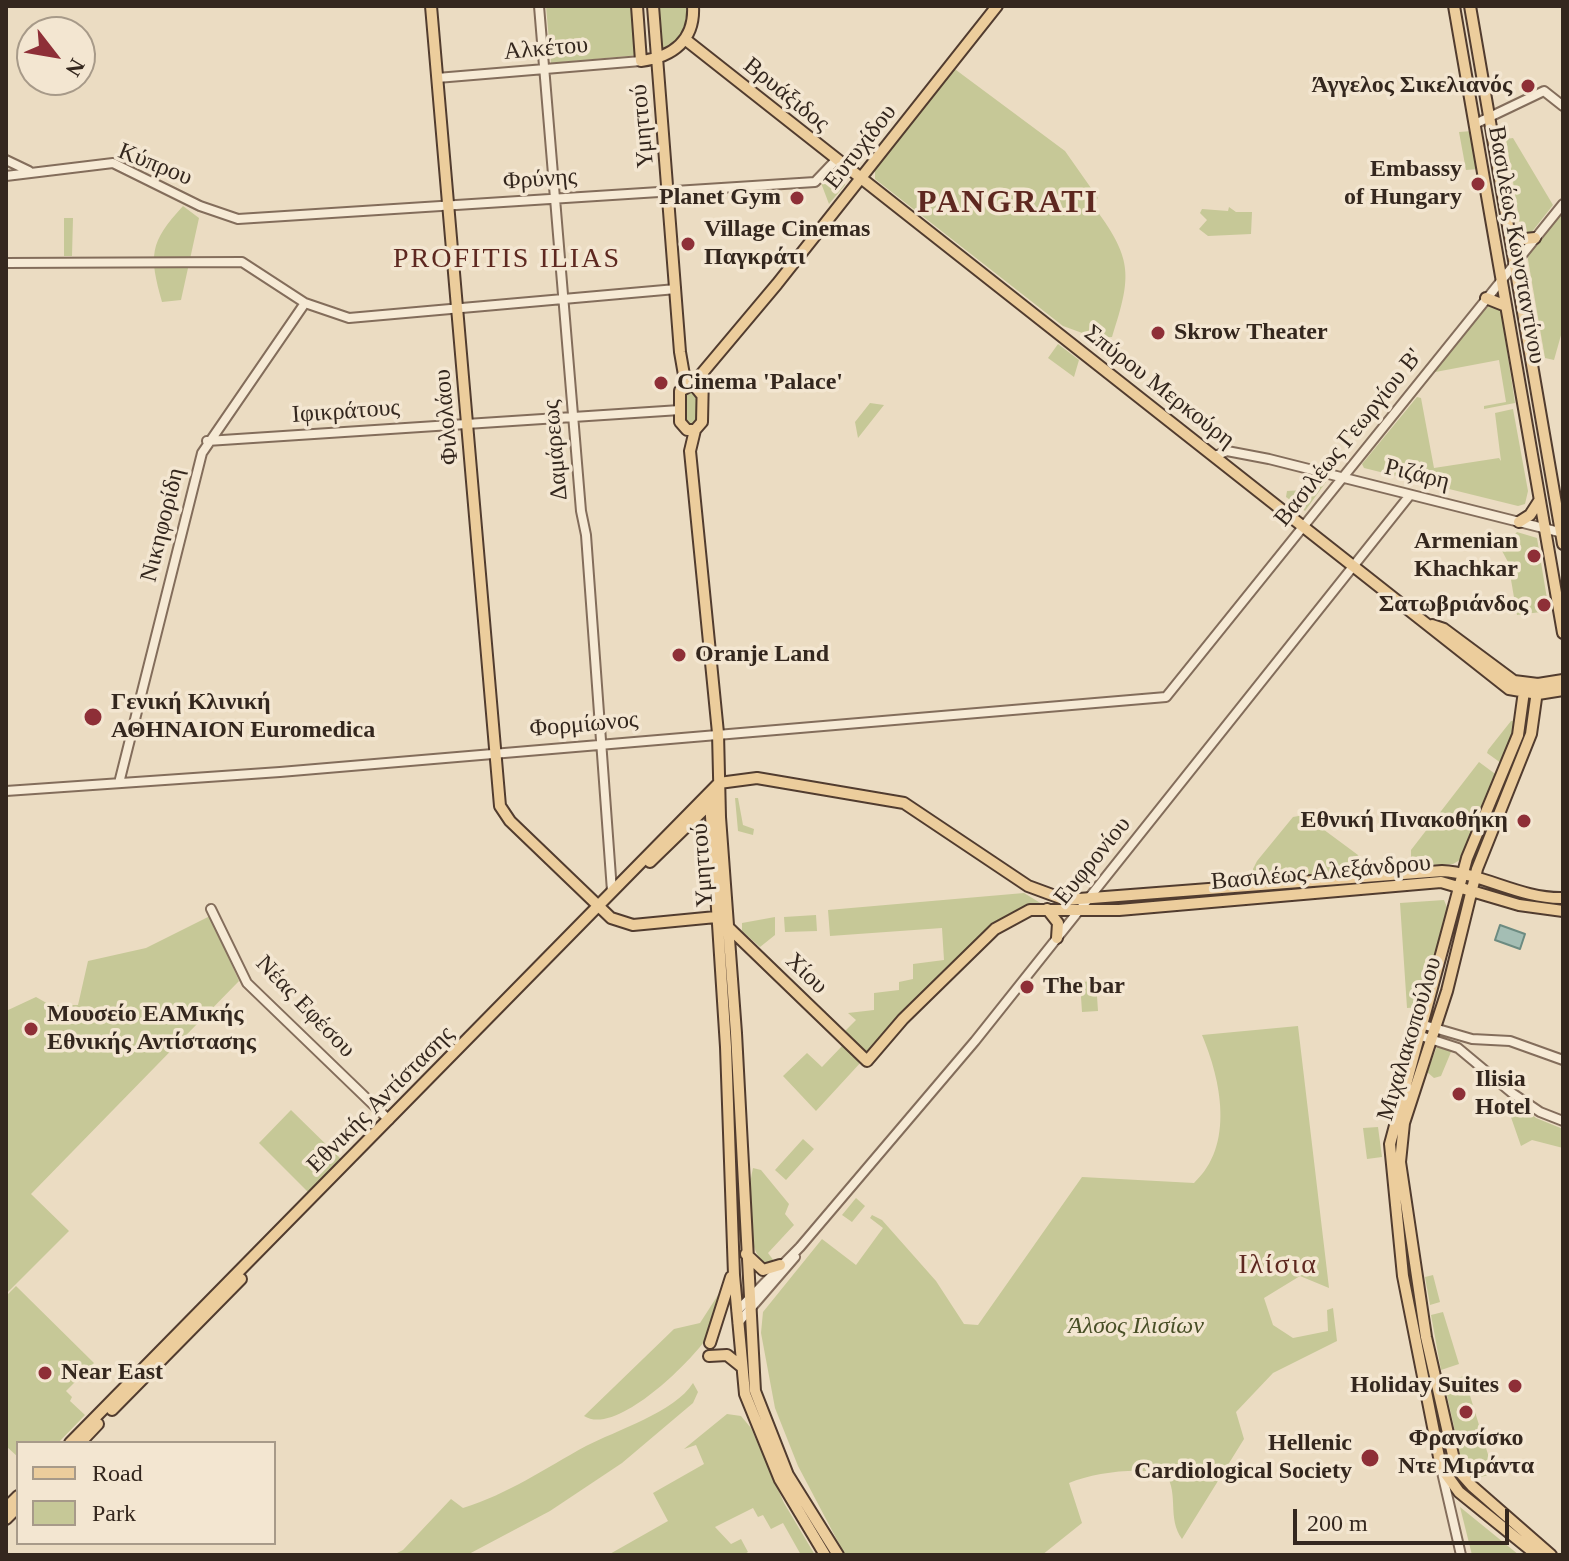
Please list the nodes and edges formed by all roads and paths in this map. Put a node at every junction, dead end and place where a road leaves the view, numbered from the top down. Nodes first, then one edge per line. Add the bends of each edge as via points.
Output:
1 (431, 6) edge
2 (539, 6) edge
3 (637, 6) edge
4 (653, 6) edge
5 (693, 6) edge
6 (997, 6) edge
7 (1454, 6) edge
8 (1470, 6) edge
9 (686, 40) junction
10 (657, 59) junction
11 (641, 61) junction
12 (544, 69) junction
13 (437, 78) junction
14 (1563, 106) edge
15 (1489, 117) junction
16 (1475, 124) junction
17 (6, 160) edge
18 (835, 161) junction
19 (30, 172) junction
20 (6, 176) edge
21 (861, 180) junction
22 (668, 192) junction
23 (555, 199) junction
24 (1563, 204) edge
25 (449, 206) junction
26 (238, 219) joint
27 (1509, 231) junction
28 (1535, 238) junction
29 (6, 263) edge
30 (1514, 264) junction
31 (1501, 280) junction
32 (676, 289) junction
33 (1486, 298) junction
34 (564, 301) junction
35 (305, 303) junction
36 (1506, 306) junction
37 (458, 310) junction
38 (703, 375) junction
39 (691, 384) junction
40 (702, 395) junction
41 (680, 410) junction
42 (573, 417) junction
43 (468, 424) junction
44 (695, 430) junction
45 (207, 441) junction
46 (1215, 456) junction
47 (1341, 478) junction
48 (1410, 495) junction
49 (1540, 499) junction
50 (1519, 522) junction
51 (1304, 525) junction
52 (1545, 529) junction
53 (1562, 537) edge
54 (1354, 565) junction
55 (1432, 625) junction
56 (1563, 633) edge
57 (1563, 680) edge
58 (1525, 688) junction
59 (1509, 689) junction
60 (1538, 689) junction
61 (1563, 690) edge
62 (1166, 697) joint
63 (1523, 710) junction
64 (718, 733) junction
65 (600, 744) junction
66 (495, 753) junction
67 (119, 783) junction
68 (6, 791) edge
69 (714, 794) junction
70 (691, 823) junction
71 (712, 834) junction
72 (1463, 874) junction
73 (1476, 877) junction
74 (1429, 882) junction
75 (1460, 886) junction
76 (1472, 889) junction
77 (612, 891) junction
78 (1563, 898) edge
79 (1087, 901) junction
80 (1455, 905) junction
81 (211, 909) dead end
82 (600, 909) junction
83 (1047, 909) junction
84 (1079, 911) junction
85 (1563, 911) edge
86 (716, 917) junction
87 (728, 928) junction
88 (1057, 938) junction
89 (1428, 1032) junction
90 (1563, 1060) edge
91 (867, 1061) joint
92 (389, 1120) junction
93 (1563, 1121) edge
94 (800, 1247) junction
95 (745, 1252) junction
96 (780, 1265) junction
97 (734, 1267) junction
98 (749, 1298) junction
99 (737, 1311) junction
100 (749, 1311) junction
101 (738, 1323) junction
102 (710, 1343) dead end
103 (709, 1356) dead end
104 (742, 1368) junction
105 (72, 1441) edge
106 (82, 1441) edge
107 (1441, 1467) junction
108 (825, 1555) edge
109 (838, 1555) edge
110 (1461, 1555) edge
111 (1537, 1555) edge
112 (1551, 1555) edge

1 - 13 main road, Φιλολάου
2 - 12 street, Δαμάρεως
3 - 11 main road, Υμηττού
4 - 10 main road, Υμηττού
5 - 9 main road
6 - 21 main road, Ευτυχίδου
7 - 16 main road, Βασιλέως Κωνσταντίνου
8 - 15 main road, Βασιλέως Κωνσταντίνου
9 - 10 main road
9 - 18 main road, Βρυάξιδος
10 - 11 main road, Αλκέτου
10 - 22 main road, Υμηττού
11 - 12 street, Αλκέτου
12 - 13 street, Αλκέτου
12 - 23 street, Δαμάρεως
13 - 25 main road, Φιλολάου
14 - 15 street via 1544,91
15 - 16 street
15 - 27 main road, Βασιλέως Κωνσταντίνου
16 - 31 main road, Βασιλέως Κωνσταντίνου
17 - 19 street
18 - 21 main road, Βρυάξιδος
18 - 22 street, Φρύνης via 815,182
19 - 20 street, Κύπρου
19 - 26 street, Κύπρου via 113,163
21 - 38 main road, Ευτυχίδου
21 - 46 main road, Σπύρου Μερκούρη
22 - 23 street, Φρύνης
22 - 32 main road, Υμηττού
23 - 25 street, Φρύνης
23 - 34 street, Δαμάρεως
24 - 28 street, Βασιλέως Γεωργίου Β'
25 - 26 street, Φρύνης
25 - 37 main road, Φιλολάου
27 - 28 main road
27 - 30 main road, Βασιλέως Κωνσταντίνου
28 - 30 street, Βασιλέως Γεωργίου Β'
29 - 35 street via 242,262
30 - 31 street, Βασιλέως Γεωργίου Β'
30 - 53 main road, Βασιλέως Κωνσταντίνου
31 - 33 street, Βασιλέως Γεωργίου Β'
31 - 36 main road, Βασιλέως Κωνσταντίνου
32 - 34 street
32 - 39 main road, Υμηττού via 683,371
33 - 36 main road
33 - 47 street, Βασιλέως Γεωργίου Β'
34 - 37 street
34 - 42 street, Δαμάρεως
35 - 37 street via 349,318
35 - 45 street, Νικηφορίδη
36 - 49 main road, Βασιλέως Κωνσταντίνου
37 - 43 main road, Φιλολάου
38 - 39 main road, Ευτυχίδου
38 - 40 main road, Υμηττού
39 - 40 main road
39 - 41 main road via 680,391
40 - 44 main road, Υμηττού via 702,422
41 - 42 street, Ιφικράτους
41 - 44 main road via 681,425
42 - 43 street, Ιφικράτους
42 - 65 street, Δαμάρεως
43 - 45 street, Ιφικράτους
43 - 66 main road, Φιλολάου
44 - 64 main road, Υμηττού via 691,466
45 - 67 street, Νικηφορίδη
46 - 47 street, Ριζάρη via 1232,451
46 - 51 main road, Σπύρου Μερκούρη
47 - 48 street, Ριζάρη
47 - 51 street, Βασιλέως Γεωργίου Β'
48 - 50 street, Ριζάρη
48 - 54 street, Ευφρονίου
49 - 50 main road
49 - 52 main road, Βασιλέως Κωνσταντίνου
50 - 52 street, Ριζάρη
51 - 54 main road, Σπύρου Μερκούρη
51 - 62 street, Βασιλέως Γεωργίου Β'
52 - 53 street, Ριζάρη
52 - 56 main road, Βασιλέως Κωνσταντίνου
54 - 55 main road, Σπύρου Μερκούρη
54 - 79 street, Ευφρονίου
55 - 58 main road, Σπύρου Μερκούρη
55 - 59 main road, Σπύρου Μερκούρη via 1438,636
57 - 60 main road
58 - 59 main road, Σπύρου Μερκούρη
58 - 60 main road, Σπύρου Μερκούρη
58 - 63 main road, Μιχαλακοπούλου
59 - 63 main road
60 - 61 main road
60 - 73 main road, Μιχαλακοπούλου via 1531,734
62 - 64 street, Φορμίωνος
63 - 72 main road, Μιχαλακοπούλου
64 - 65 street, Φορμίωνος
64 - 69 main road, Υμηττού
65 - 66 street, Φορμίωνος
65 - 77 street, Δαμάρεως
66 - 67 street, Φορμίωνος
66 - 82 main road, Φιλολάου via 500,806 510,821
67 - 68 street, Φορμίωνος
69 - 70 main road, Εθνικής Αντίστασης
69 - 71 main road, Υμηττού
69 - 77 main road, Εθνικής Αντίστασης
69 - 79 main road, Βασιλέως Αλεξάνδρου via 757,778 904,803 1028,886 1053,898
69 - 87 main road, Υμηττού
70 - 71 main road via 703,824
70 - 82 main road, Εθνικής Αντίστασης
71 - 86 main road, Υμηττού
72 - 73 main road, Βασιλέως Αλεξάνδρου
72 - 75 main road, Μιχαλακοπούλου
72 - 79 main road, Βασιλέως Αλεξάνδρου via 1354,877
73 - 76 main road, Μιχαλακοπούλου
73 - 78 main road, Βασιλέως Αλεξάνδρου via 1530,895
74 - 75 main road, Βασιλέως Αλεξάνδρου
74 - 80 main road via 1449,893
74 - 84 main road, Βασιλέως Αλεξάνδρου
75 - 76 main road, Βασιλέως Αλεξάνδρου
75 - 80 main road, Μιχαλακοπούλου
76 - 85 main road, Βασιλέως Αλεξάνδρου via 1519,905
76 - 89 main road, Μιχαλακοπούλου
77 - 82 main road, Εθνικής Αντίστασης
79 - 84 street, Ευφρονίου
80 - 89 main road, Μιχαλακοπούλου
81 - 92 street, Νέας Εφέσου via 247,983
82 - 86 main road via 633,925
82 - 92 main road, Εθνικής Αντίστασης
82 - 106 main road, Εθνικής Αντίστασης
83 - 84 main road, Βασιλέως Αλεξάνδρου
83 - 88 main road via 1058,923
83 - 91 main road, Βασιλέως Αλεξάνδρου via 1019,914 995,929
84 - 88 street, Ευφρονίου
86 - 87 main road, Χίου
86 - 97 main road, Υμηττού
87 - 91 main road, Χίου
87 - 95 main road, Υμηττού
88 - 94 street, Ευφρονίου
89 - 90 street via 1510,1041
89 - 93 street via 1458,1048 1540,1112
89 - 107 main road, Μιχαλακοπούλου via 1393,1122 1390,1162 1403,1276
89 - 112 main road, Μιχαλακοπούλου via 1400,1155 1431,1363 1456,1468
92 - 105 main road, Εθνικής Αντίστασης
94 - 96 street, Ευφρονίου
94 - 100 street, Ευφρονίου
95 - 96 main road via 763,1270
95 - 98 main road, Υμηττού
96 - 98 street, Ευφρονίου
97 - 99 main road, Υμηττού
97 - 102 main road
98 - 99 street, Ευφρονίου
98 - 100 main road, Υμηττού
99 - 101 main road, Υμηττού
100 - 101 street, Ευφρονίου
100 - 109 main road, Υμηττού via 759,1407 788,1475
101 - 104 main road, Υμηττού
103 - 104 main road via 727,1355
104 - 108 main road, Υμηττού via 748,1409 773,1465
107 - 110 street, Μιχαλακοπούλου
107 - 111 main road, Μιχαλακοπούλου via 1459,1492

